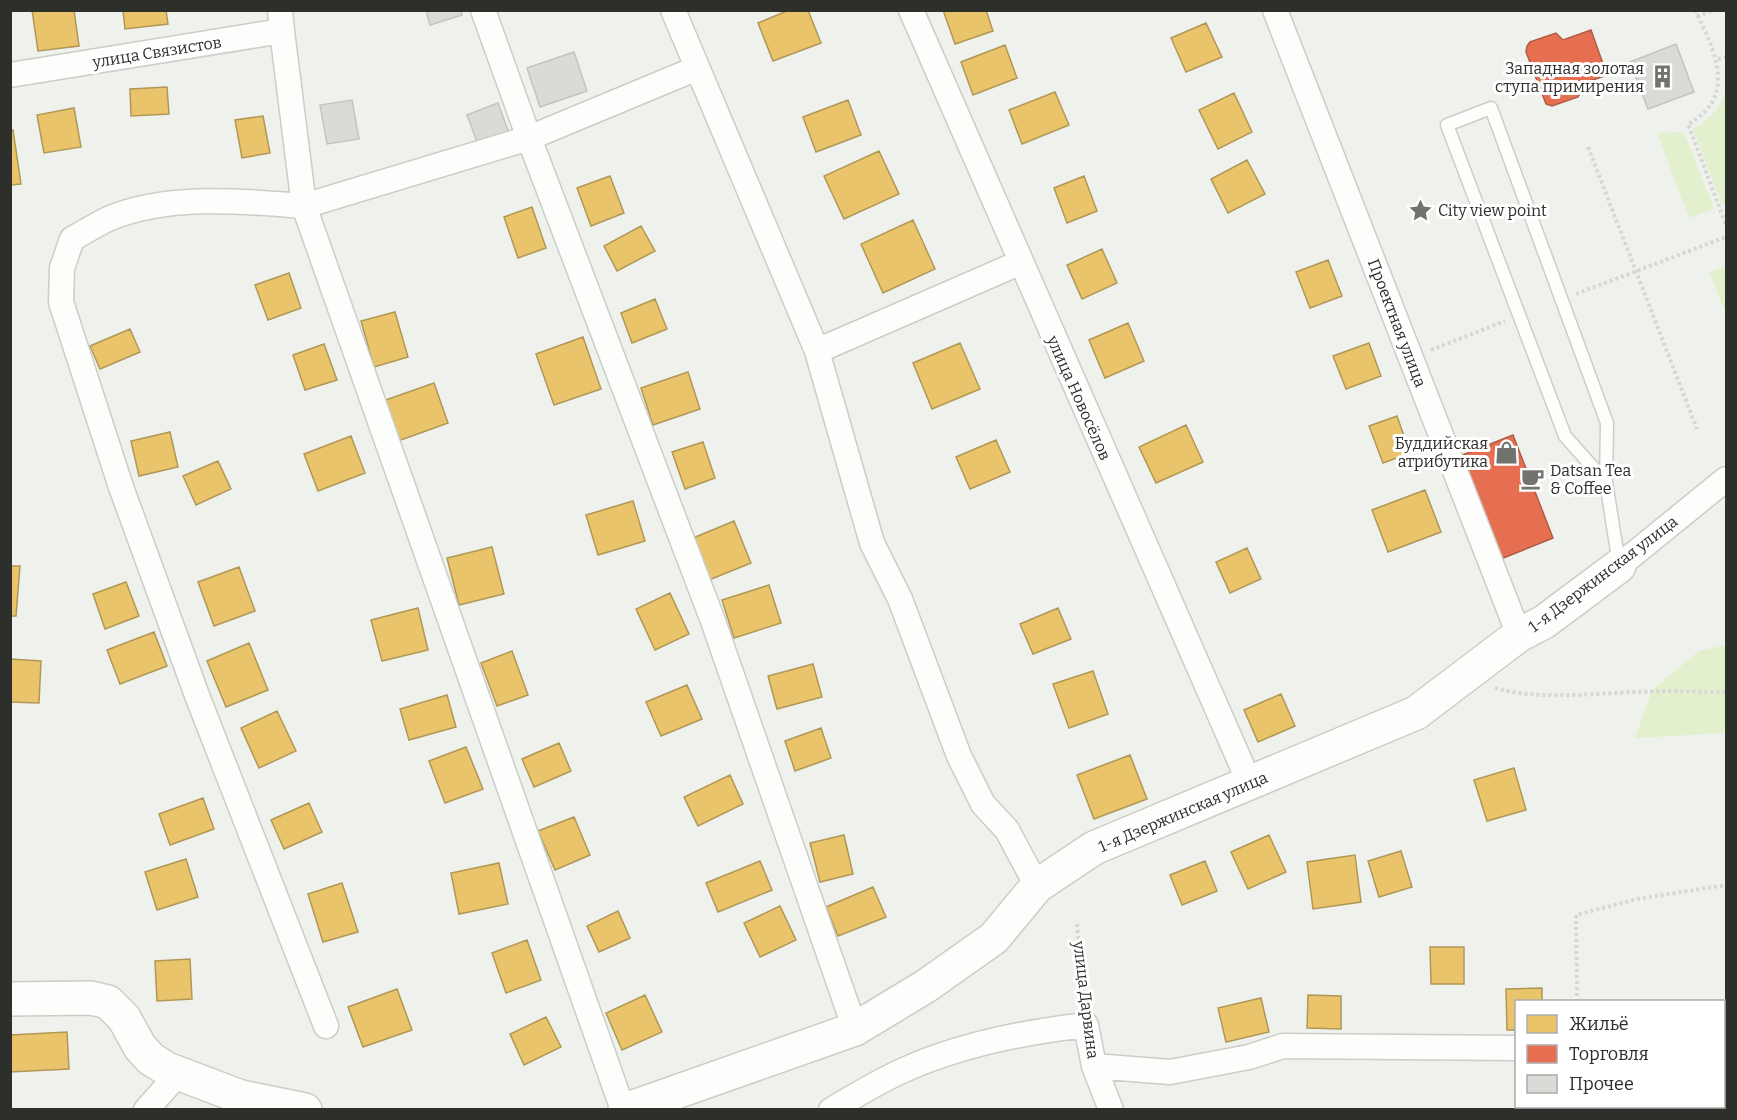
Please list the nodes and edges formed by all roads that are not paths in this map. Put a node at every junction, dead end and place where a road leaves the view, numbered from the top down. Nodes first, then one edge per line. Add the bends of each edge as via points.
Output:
1 (483, 10) edge
2 (673, 10) edge
3 (910, 10) edge
4 (1275, 10) edge
5 (281, 21) edge
6 (695, 69) junction
7 (10, 75) edge
8 (529, 138) junction
9 (304, 206) junction
10 (1019, 263) junction
11 (817, 351) junction
12 (1726, 479) edge
13 (1606, 482) junction
14 (1619, 566) junction
15 (1519, 635) junction
16 (1250, 784) junction
17 (1037, 886) junction
18 (10, 999) edge
19 (326, 1026) dead end
20 (855, 1029) junction
21 (1515, 1048) edge
22 (1094, 1066) junction
23 (179, 1073) junction
24 (146, 1110) edge
25 (305, 1110) edge
26 (624, 1110) edge
27 (831, 1110) edge
28 (1111, 1110) edge

1 - 8 street
2 - 6 street
3 - 10 street, улица Новосёлов
4 - 15 street, Проектная улица
5 - 7 street, улица Связистов
5 - 9 street
6 - 8 street
6 - 11 street
8 - 9 street
8 - 20 street via 713,621
9 - 19 street via 231,200 156,207 110,219 72,239 62,268 61,302 121,487 198,698
9 - 26 street
10 - 11 street
10 - 16 street, улица Новосёлов
11 - 17 street via 872,543 900,599 959,756 983,804 1007,830
12 - 14 street, 1-я Дзержинская улица
13 - 13 lane via 1607,423 1491,108 1447,125 1565,436
13 - 14 lane
14 - 15 street, 1-я Дзержинская улица via 1544,622
15 - 16 street, 1-я Дзержинская улица via 1416,713
16 - 17 street, 1-я Дзержинская улица via 1094,848
17 - 20 street, 1-я Дзержинская улица via 994,938
18 - 23 street via 91,998 108,1002 124,1017 151,1059
20 - 26 street, 1-я Дзержинская улица
21 - 22 street via 1283,1046 1249,1057 1170,1072
22 - 27 street, улица Дарвина via 1086,1025 1025,1032 904,1070
22 - 28 street, улица Дарвина
23 - 24 street
23 - 25 street via 241,1097

